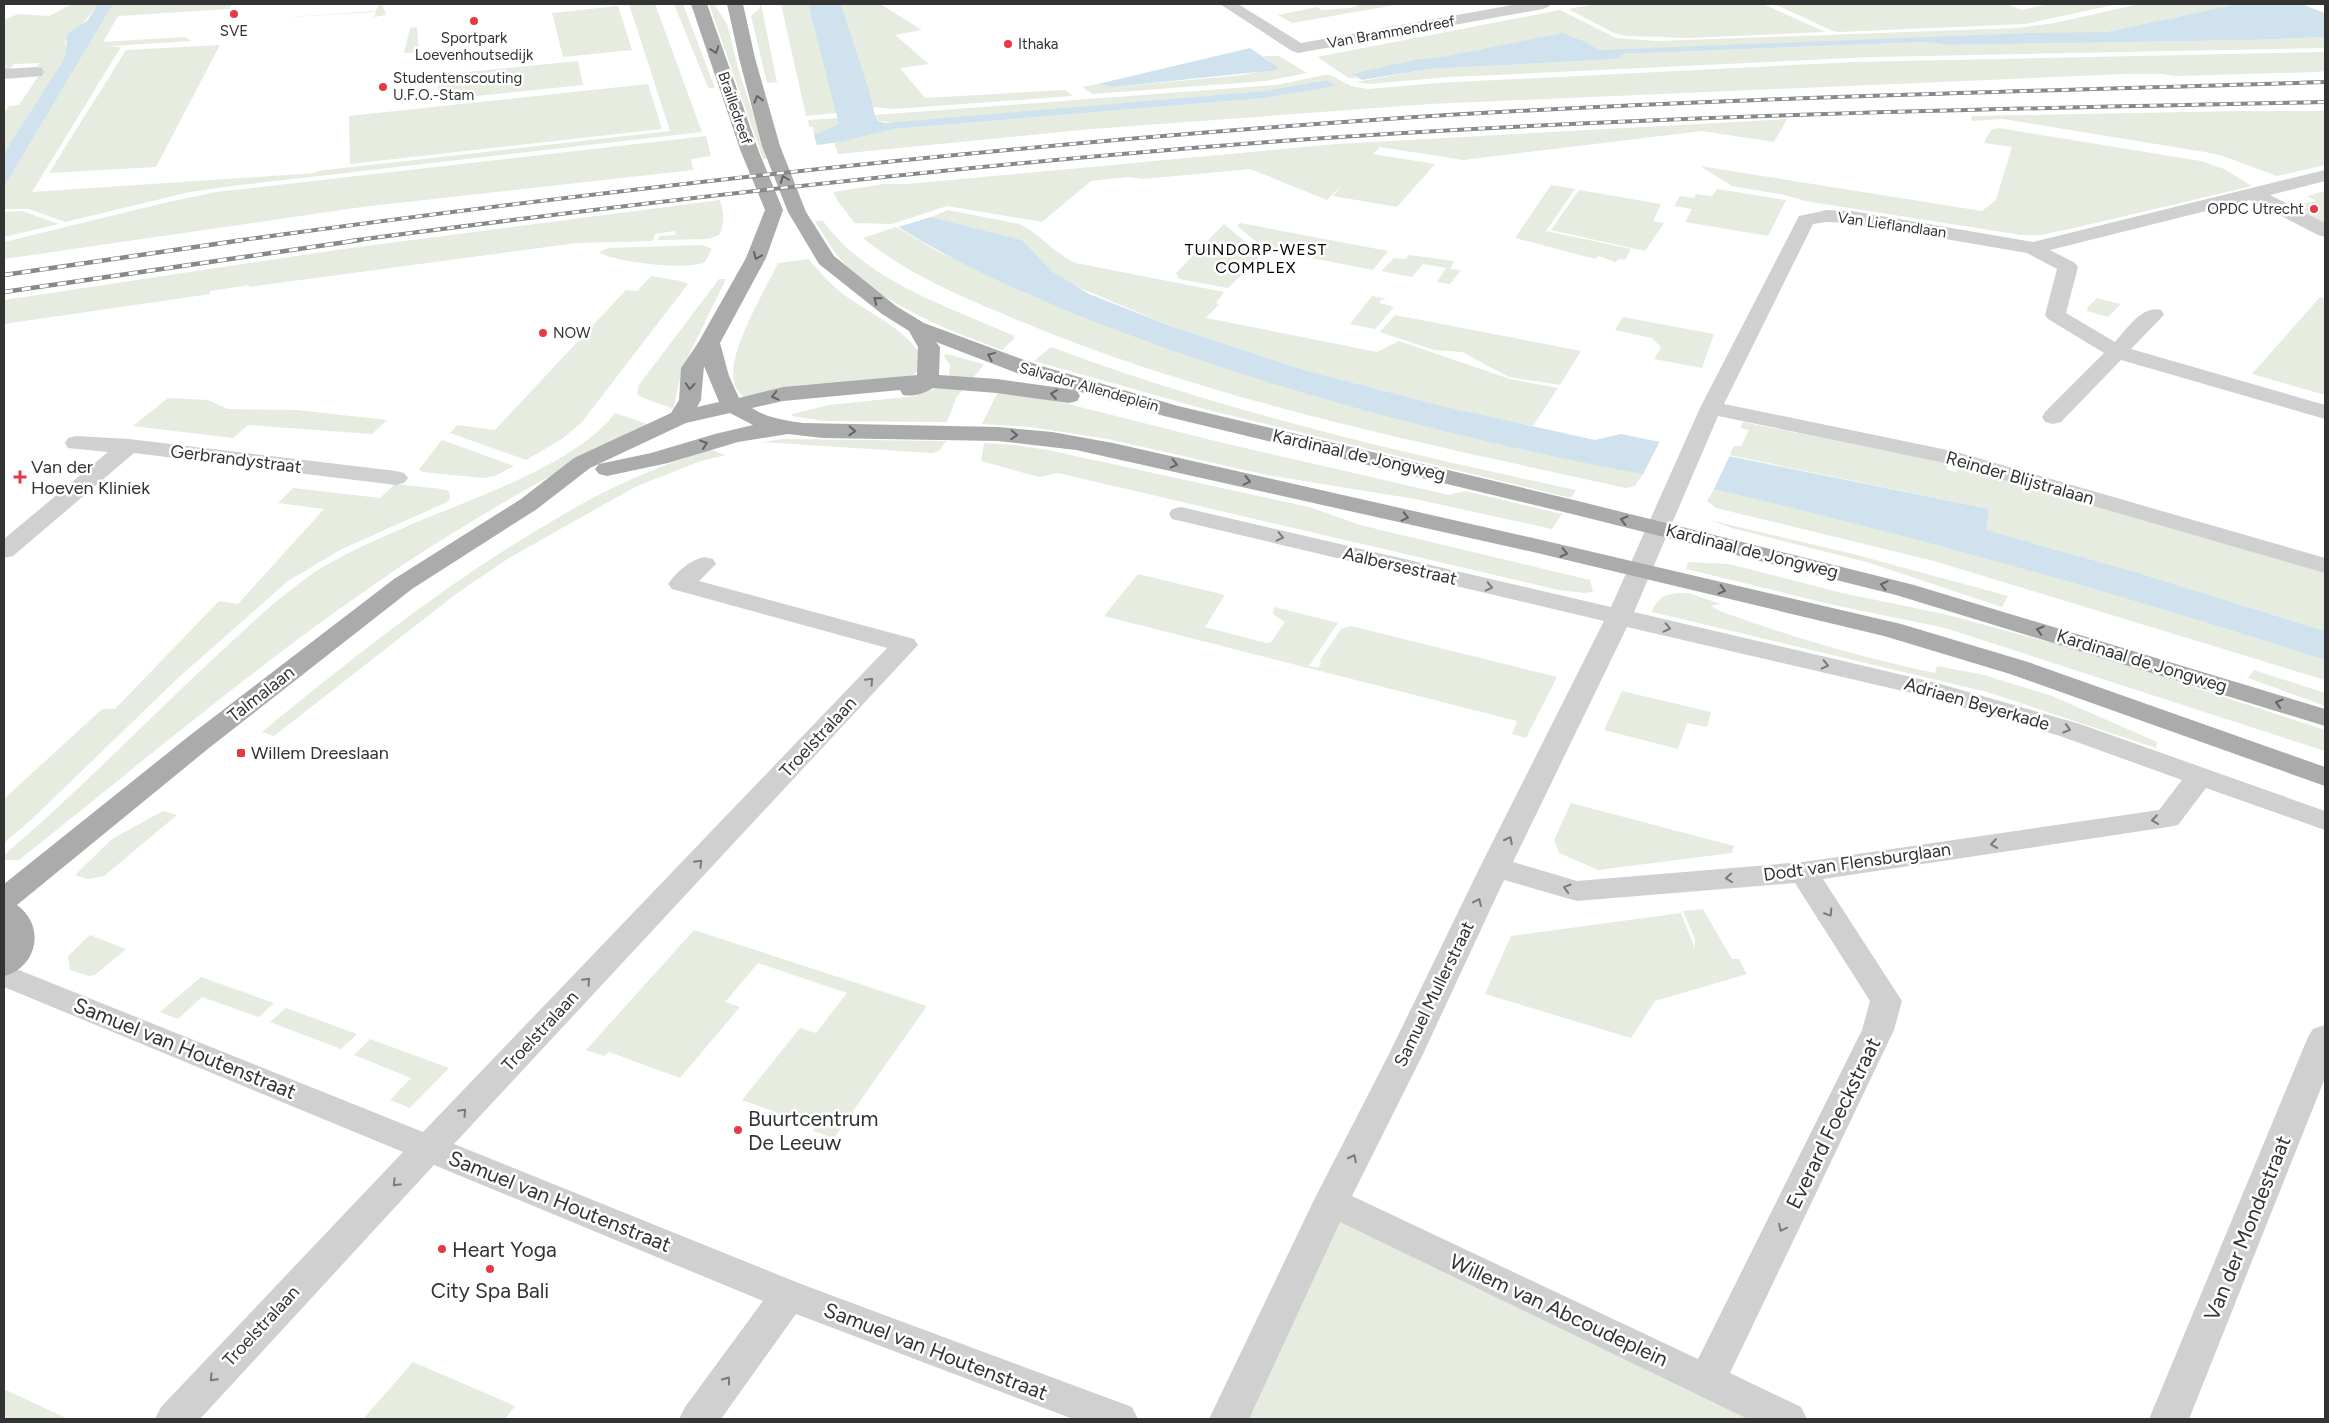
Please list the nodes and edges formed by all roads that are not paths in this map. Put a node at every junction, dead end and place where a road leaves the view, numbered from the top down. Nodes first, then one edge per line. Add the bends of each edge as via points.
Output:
1 (700, 4) edge
2 (735, 4) edge
3 (1228, 4) edge
4 (1543, 4) edge
5 (36, 72) dead end
6 (4, 74) edge
7 (2325, 176) edge
8 (2252, 194) junction
9 (796, 212) joint
10 (2325, 231) edge
11 (2033, 248) junction
12 (2154, 314) dead end
13 (917, 327) junction
14 (709, 343) junction
15 (2117, 352) junction
16 (928, 381) junction
17 (1710, 408) junction
18 (743, 411) junction
19 (1172, 411) junction
20 (2325, 412) edge
21 (2053, 417) dead end
22 (679, 418) junction
23 (812, 430) junction
24 (76, 443) dead end
25 (129, 446) junction
26 (582, 463) joint
27 (606, 470) junction
28 (396, 478) dead end
29 (529, 504) junction
30 (1181, 514) dead end
31 (1657, 528) junction
32 (4, 551) edge
33 (704, 564) dead end
34 (2325, 566) edge
35 (1641, 570) junction
36 (1620, 616) junction
37 (2325, 718) edge
38 (2200, 776) junction
39 (2325, 777) edge
40 (2325, 821) edge
41 (1495, 867) junction
42 (1803, 872) junction
43 (4, 900) edge
44 (4, 912) edge
45 (4, 965) edge
46 (4, 975) edge
47 (2325, 1037) edge
48 (430, 1148) junction
49 (1331, 1202) junction
50 (788, 1296) junction
51 (1707, 1380) junction
52 (175, 1419) edge
53 (699, 1419) edge
54 (1118, 1419) edge
55 (1229, 1419) edge
56 (1787, 1419) edge
57 (2169, 1419) edge

1 -> 14 main road, Brailledreef via 750,152 774,210 756,258
9 -> 2 main road, Brailledreef via 771,146
3 - 4 street, Van Brammendreef via 1298,48
5 - 6 street
7 - 8 street, Van Lieflandlaan
8 - 10 street
8 - 11 street, Van Lieflandlaan
13 -> 9 main road, Salvador Allendeplein via 889,310 826,260
11 - 15 street via 2068,267 2055,315
11 - 17 street, Van Lieflandlaan via 1852,217 1827,216 1806,220
12 - 15 street
13 - 16 main road via 928,347
19 -> 13 main road, Salvador Allendeplein via 1030,370
14 - 18 main road via 714,368
14 -> 22 main road via 692,368 690,400
15 - 20 street
15 - 21 street
16 - 18 main road, Salvador Allendeplein via 783,394
19 -> 16 main road, Salvador Allendeplein via 1003,387
17 - 31 street, Van Lieflandlaan
17 - 34 street, Reinder Blijstralaan via 1950,457
18 - 22 main road, Salvador Allendeplein
18 - 23 main road via 775,425
18 - 27 main road, Salvador Allendeplein via 666,441
31 -> 19 main road, Kardinaal de Jongweg
22 - 26 main road, Salvador Allendeplein
27 -> 23 main road via 666,456 727,436 761,430
23 -> 35 main road via 1017,435 1053,439
24 - 25 street, Gerbrandystraat
25 - 28 street, Gerbrandystraat
25 - 32 street
26 - 29 main road, Talmalaan
27 - 29 main road, Talmalaan
29 - 43 main road, Talmalaan via 402,584
30 -> 36 street, Aalbersestraat
31 - 35 street, Van Lieflandlaan
37 -> 31 main road, Kardinaal de Jongweg via 1905,590
48 -> 33 street, Troelstralaan via 905,645 681,584
35 - 36 street, Samuel Mullerstraat
35 -> 39 main road via 1892,630 1989,658
36 -> 38 street, Adriaen Beyerkade via 1927,689 2070,730
41 -> 36 street, Samuel Mullerstraat
38 - 40 street, Adriaen Beyerkade
38 -> 42 street, Dodt van Flensburglaan via 2168,818
42 -> 41 street, Dodt van Flensburglaan via 1577,891
49 -> 41 street, Samuel Mullerstraat
42 -> 51 street, Everard Foeckstraat via 1886,1001 1878,1030
44 - 45 main road via 12,916 20,927 20,942
46 - 48 street, Samuel van Houtenstraat
47 - 57 street, Van der Mondestraat
48 - 50 street, Samuel van Houtenstraat
48 -> 52 street, Troelstralaan
49 - 51 street, Willem van Abcoudeplein
49 - 55 street, Samuel Mullerstraat
53 -> 50 street
50 - 54 street, Samuel van Houtenstraat
51 - 56 street, Willem van Abcoudeplein

